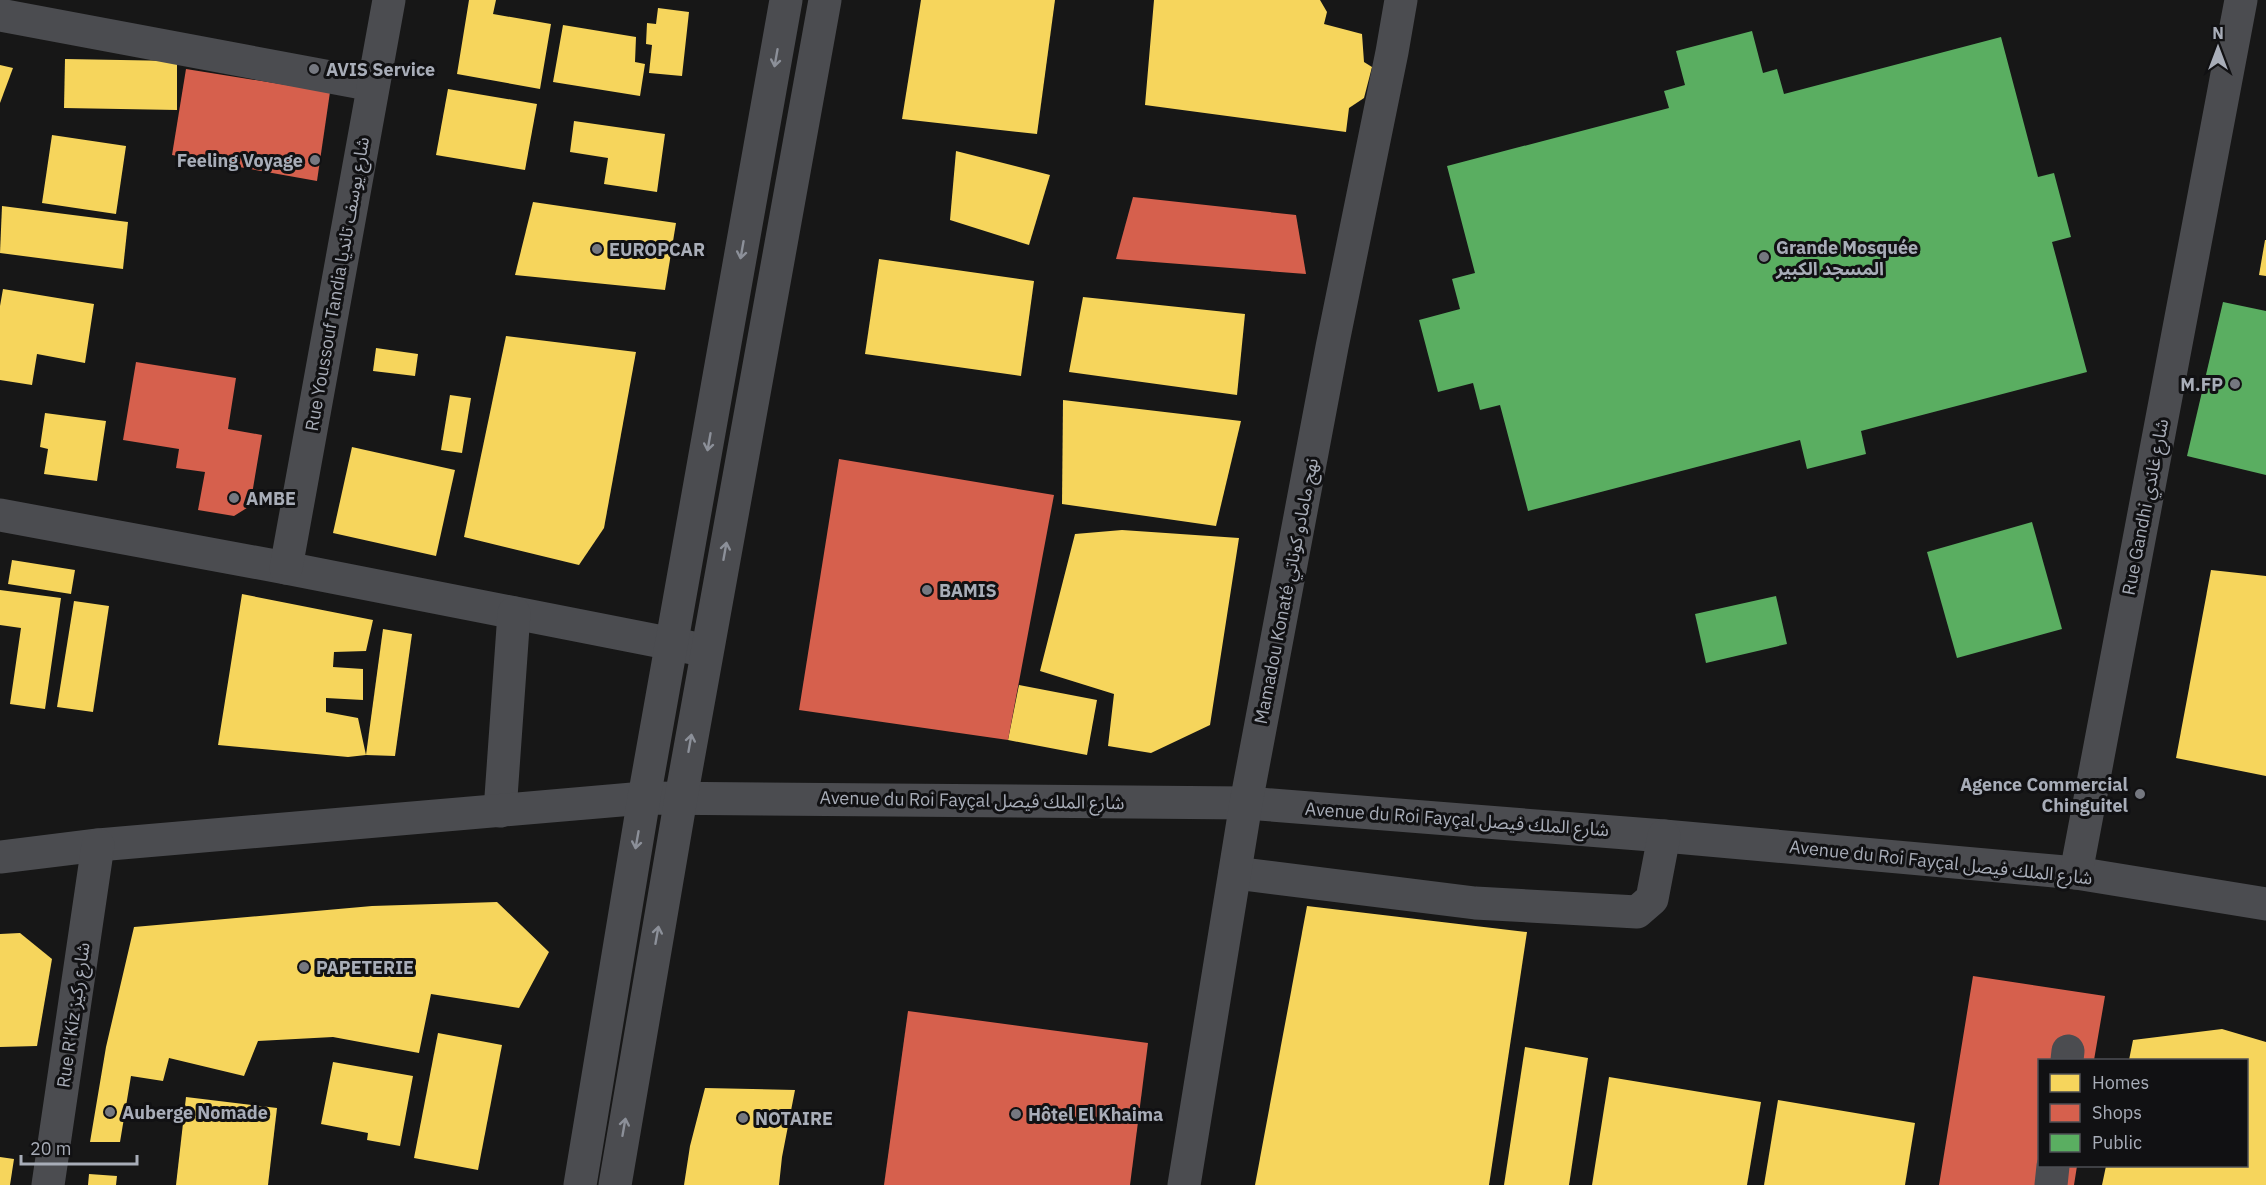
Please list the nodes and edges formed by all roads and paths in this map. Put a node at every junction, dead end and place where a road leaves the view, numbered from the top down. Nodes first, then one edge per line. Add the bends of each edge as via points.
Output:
1 (389, 0) edge
2 (786, 0) edge
3 (825, 0) edge
4 (1401, 0) edge
5 (2241, 0) edge
6 (2266, 4) edge
7 (0, 15) edge
8 (372, 85) junction
9 (0, 515) edge
10 (286, 568) junction
11 (514, 613) junction
12 (673, 644) junction
13 (707, 651) junction
14 (644, 798) junction
15 (681, 798) junction
16 (1246, 803) junction
17 (500, 811) junction
18 (1665, 836) junction
19 (98, 845) junction
20 (0, 857) edge
21 (1235, 873) junction
22 (2076, 873) junction
23 (2266, 904) edge
24 (2054, 1167) edge
25 (48, 1185) edge
26 (579, 1185) edge
27 (615, 1185) edge
28 (1184, 1185) edge
29 (2051, 1185) edge

1 - 8 street, Rue Youssouf Tandia شارع يوسف تانديا
2 -> 12 street
13 -> 3 street
4 - 16 street, Mamadou Konaté نهج مامادو كوناتي
5 - 6 street
5 - 22 street, Rue Gandhi شارع غاندي
7 - 8 street
8 - 10 street, Rue Youssouf Tandia شارع يوسف تانديا
9 - 10 street
10 - 11 street
11 - 12 street
11 - 17 street
12 - 13 street
12 - 14 street
15 -> 13 street
14 - 15 street, Avenue du Roi Fayçal شارع الملك فيصل
14 - 17 street, Avenue du Roi Fayçal شارع الملك فيصل
14 -> 26 street
15 - 16 street, Avenue du Roi Fayçal شارع الملك فيصل
27 -> 15 street
16 - 18 street, Avenue du Roi Fayçal شارع الملك فيصل
16 - 21 street, Mamadou Konaté نهج مامادو كوناتي
17 - 19 street, Avenue du Roi Fayçal شارع الملك فيصل
18 - 21 street via 1652,898 1637,912 1475,903
18 - 22 street, Avenue du Roi Fayçal شارع الملك فيصل
19 - 20 street, Avenue du Roi Fayçal شارع الملك فيصل
19 - 25 street, Rue R'Kiz شارع ركيز
21 - 28 street, Mamadou Konaté نهج مامادو كوناتي
22 - 23 street, Avenue du Roi Fayçal شارع الملك فيصل
24 - 29 street

